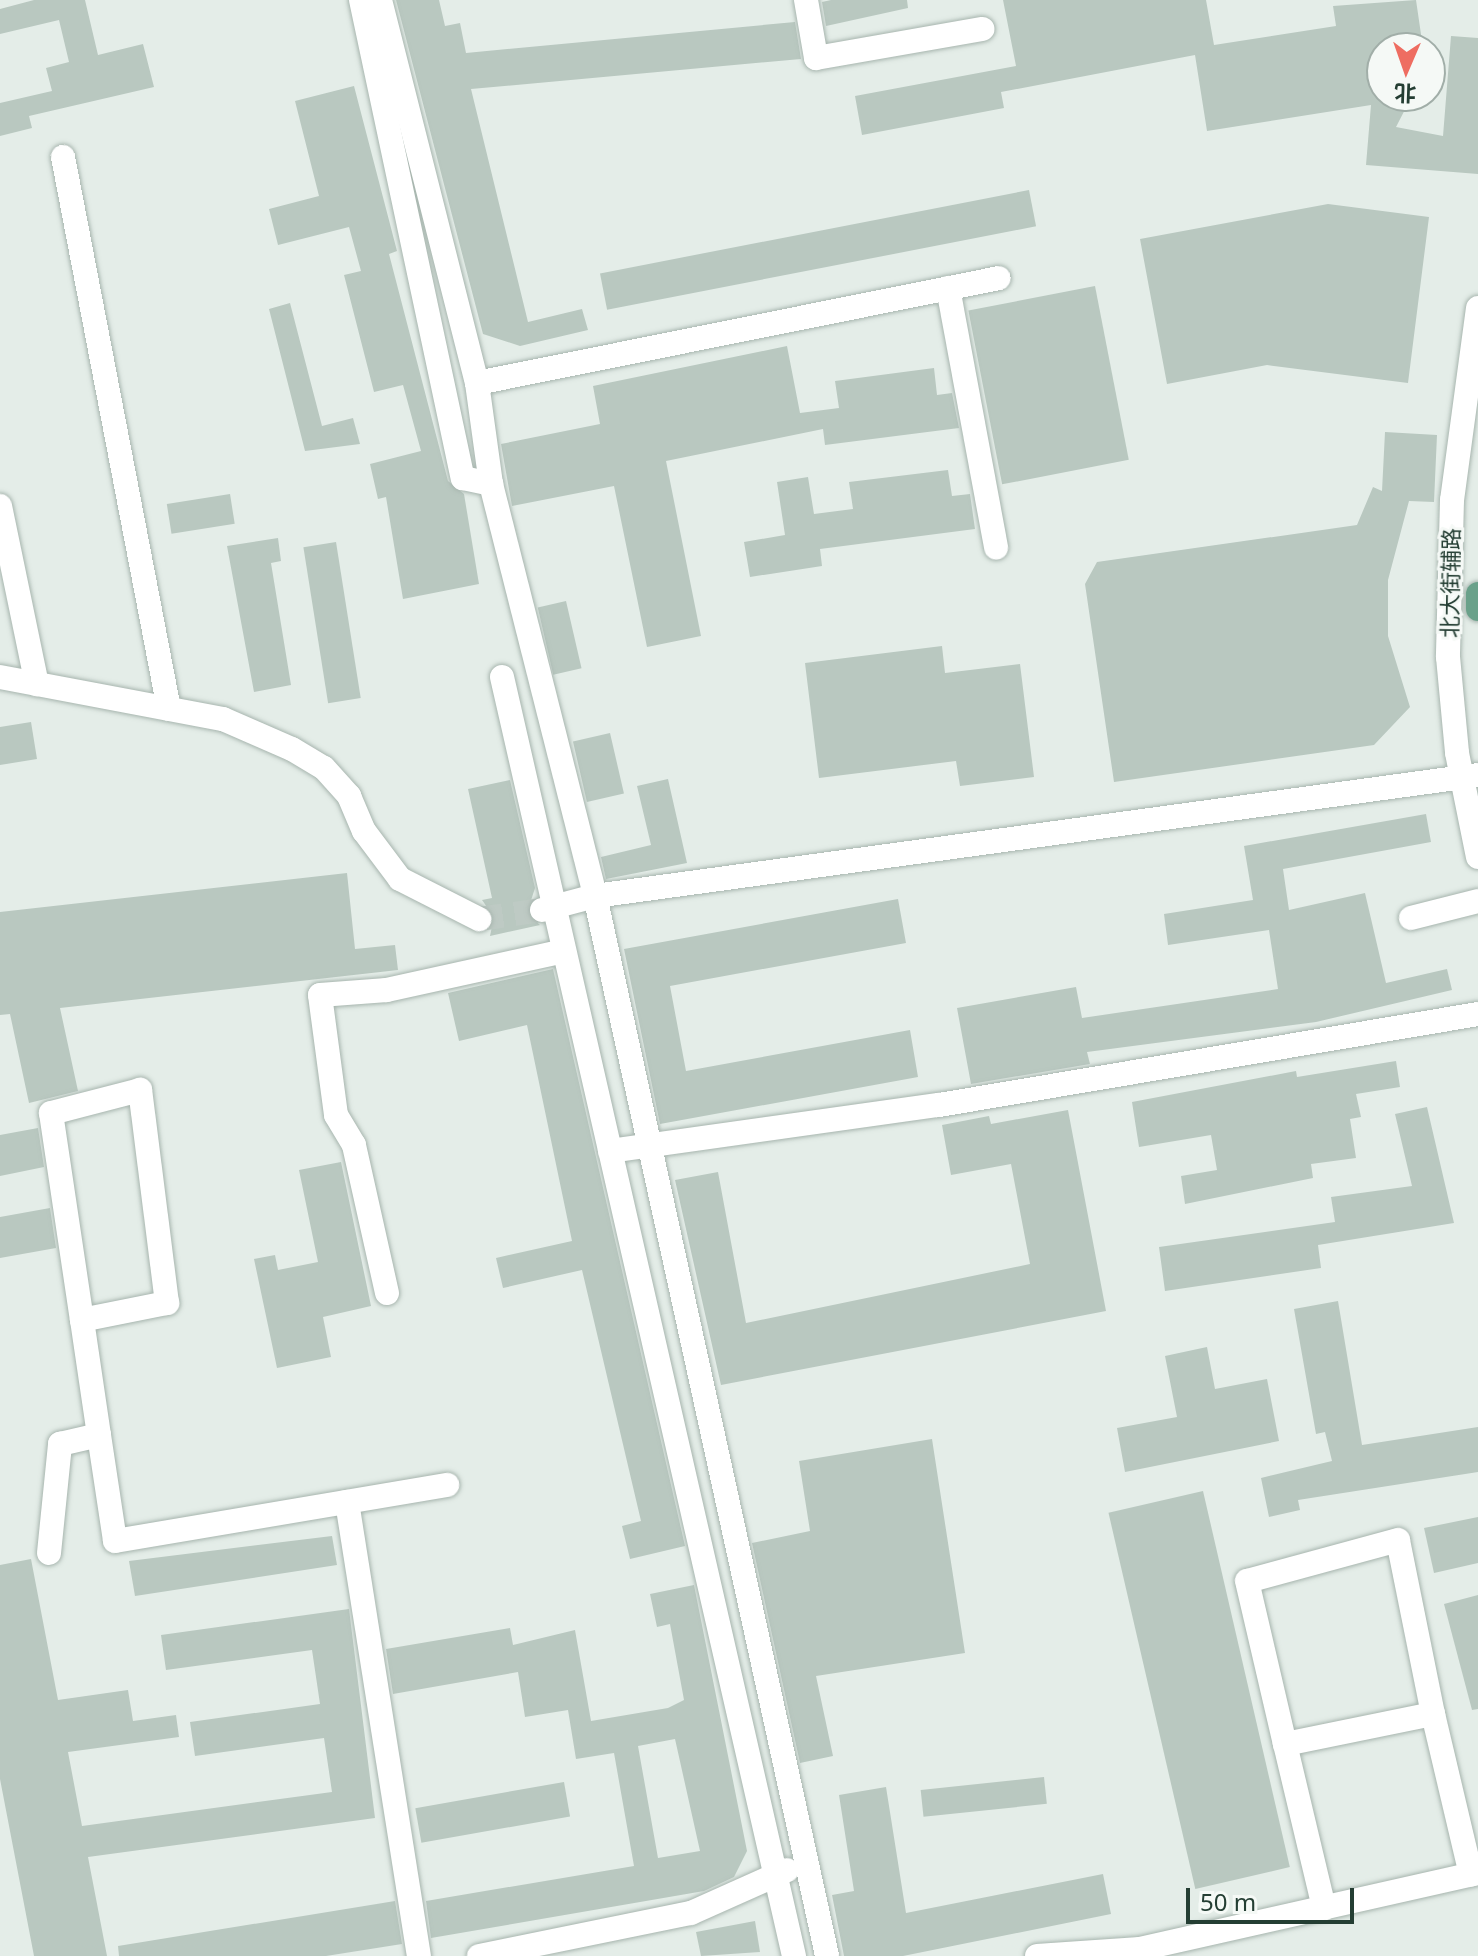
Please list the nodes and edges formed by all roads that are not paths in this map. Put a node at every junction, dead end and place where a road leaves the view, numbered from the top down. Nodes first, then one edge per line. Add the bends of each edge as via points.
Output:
1 (361, 0) edge
2 (380, 0) edge
3 (806, 0) edge
4 (983, 29) dead end
5 (63, 157) dead end
6 (999, 278) dead end
7 (948, 288) junction
8 (1478, 308) edge
9 (477, 383) junction
10 (491, 484) junction
11 (0, 506) edge
12 (996, 548) dead end
13 (1478, 594) edge
14 (1478, 609) edge
15 (0, 677) edge
16 (502, 677) dead end
17 (37, 684) junction
18 (169, 709) junction
19 (1470, 776) edge
20 (1478, 857) edge
21 (595, 896) junction
22 (1478, 901) edge
23 (548, 908) junction
24 (1411, 918) dead end
25 (479, 919) tunnel mouth
26 (564, 951) junction
27 (1478, 1014) edge
28 (649, 1146) junction
29 (610, 1151) junction
30 (387, 1293) dead end
31 (82, 1320) junction
32 (99, 1435) junction
33 (447, 1485) dead end
34 (347, 1502) junction
35 (49, 1553) dead end
36 (1433, 1714) junction
37 (1285, 1744) junction
38 (803, 1861) junction
39 (1474, 1874) edge
40 (775, 1876) junction
41 (1324, 1908) junction
42 (419, 1956) edge
43 (479, 1956) edge
44 (794, 1956) edge
45 (827, 1956) edge
46 (1037, 1956) edge

1 - 10 street via 463,478
2 - 9 street
3 - 4 street via 816,58
5 - 18 street
6 - 7 street
7 - 9 street
7 - 12 street
8 - 19 street, 北大街辅路 via 1449,552 1448,657
9 - 10 street
10 - 21 street
11 - 17 street
13 - 14 main road
15 - 17 street
16 - 23 street
17 - 18 street
18 - 25 street via 223,719 324,768 349,796 364,831 400,879
19 - 20 street, 北大街辅路
19 - 21 street
21 - 23 street
21 - 28 street
22 - 24 street
23 - 26 street
26 - 29 street
26 - 30 street via 387,990 320,995 336,1115 354,1145
27 - 28 street via 939,1105
28 - 29 street
28 - 38 street
29 - 40 street
31 - 31 street via 51,1113 140,1090 167,1303
31 - 32 street
32 - 34 street via 115,1541
32 - 35 street via 60,1444
33 - 34 street
34 - 42 street
36 - 37 street
36 - 37 street via 1398,1540 1247,1581
36 - 39 street
37 - 41 street
38 - 40 street
38 - 45 street
39 - 41 street
40 - 43 street via 691,1913
40 - 44 street
41 - 46 street via 1140,1949

